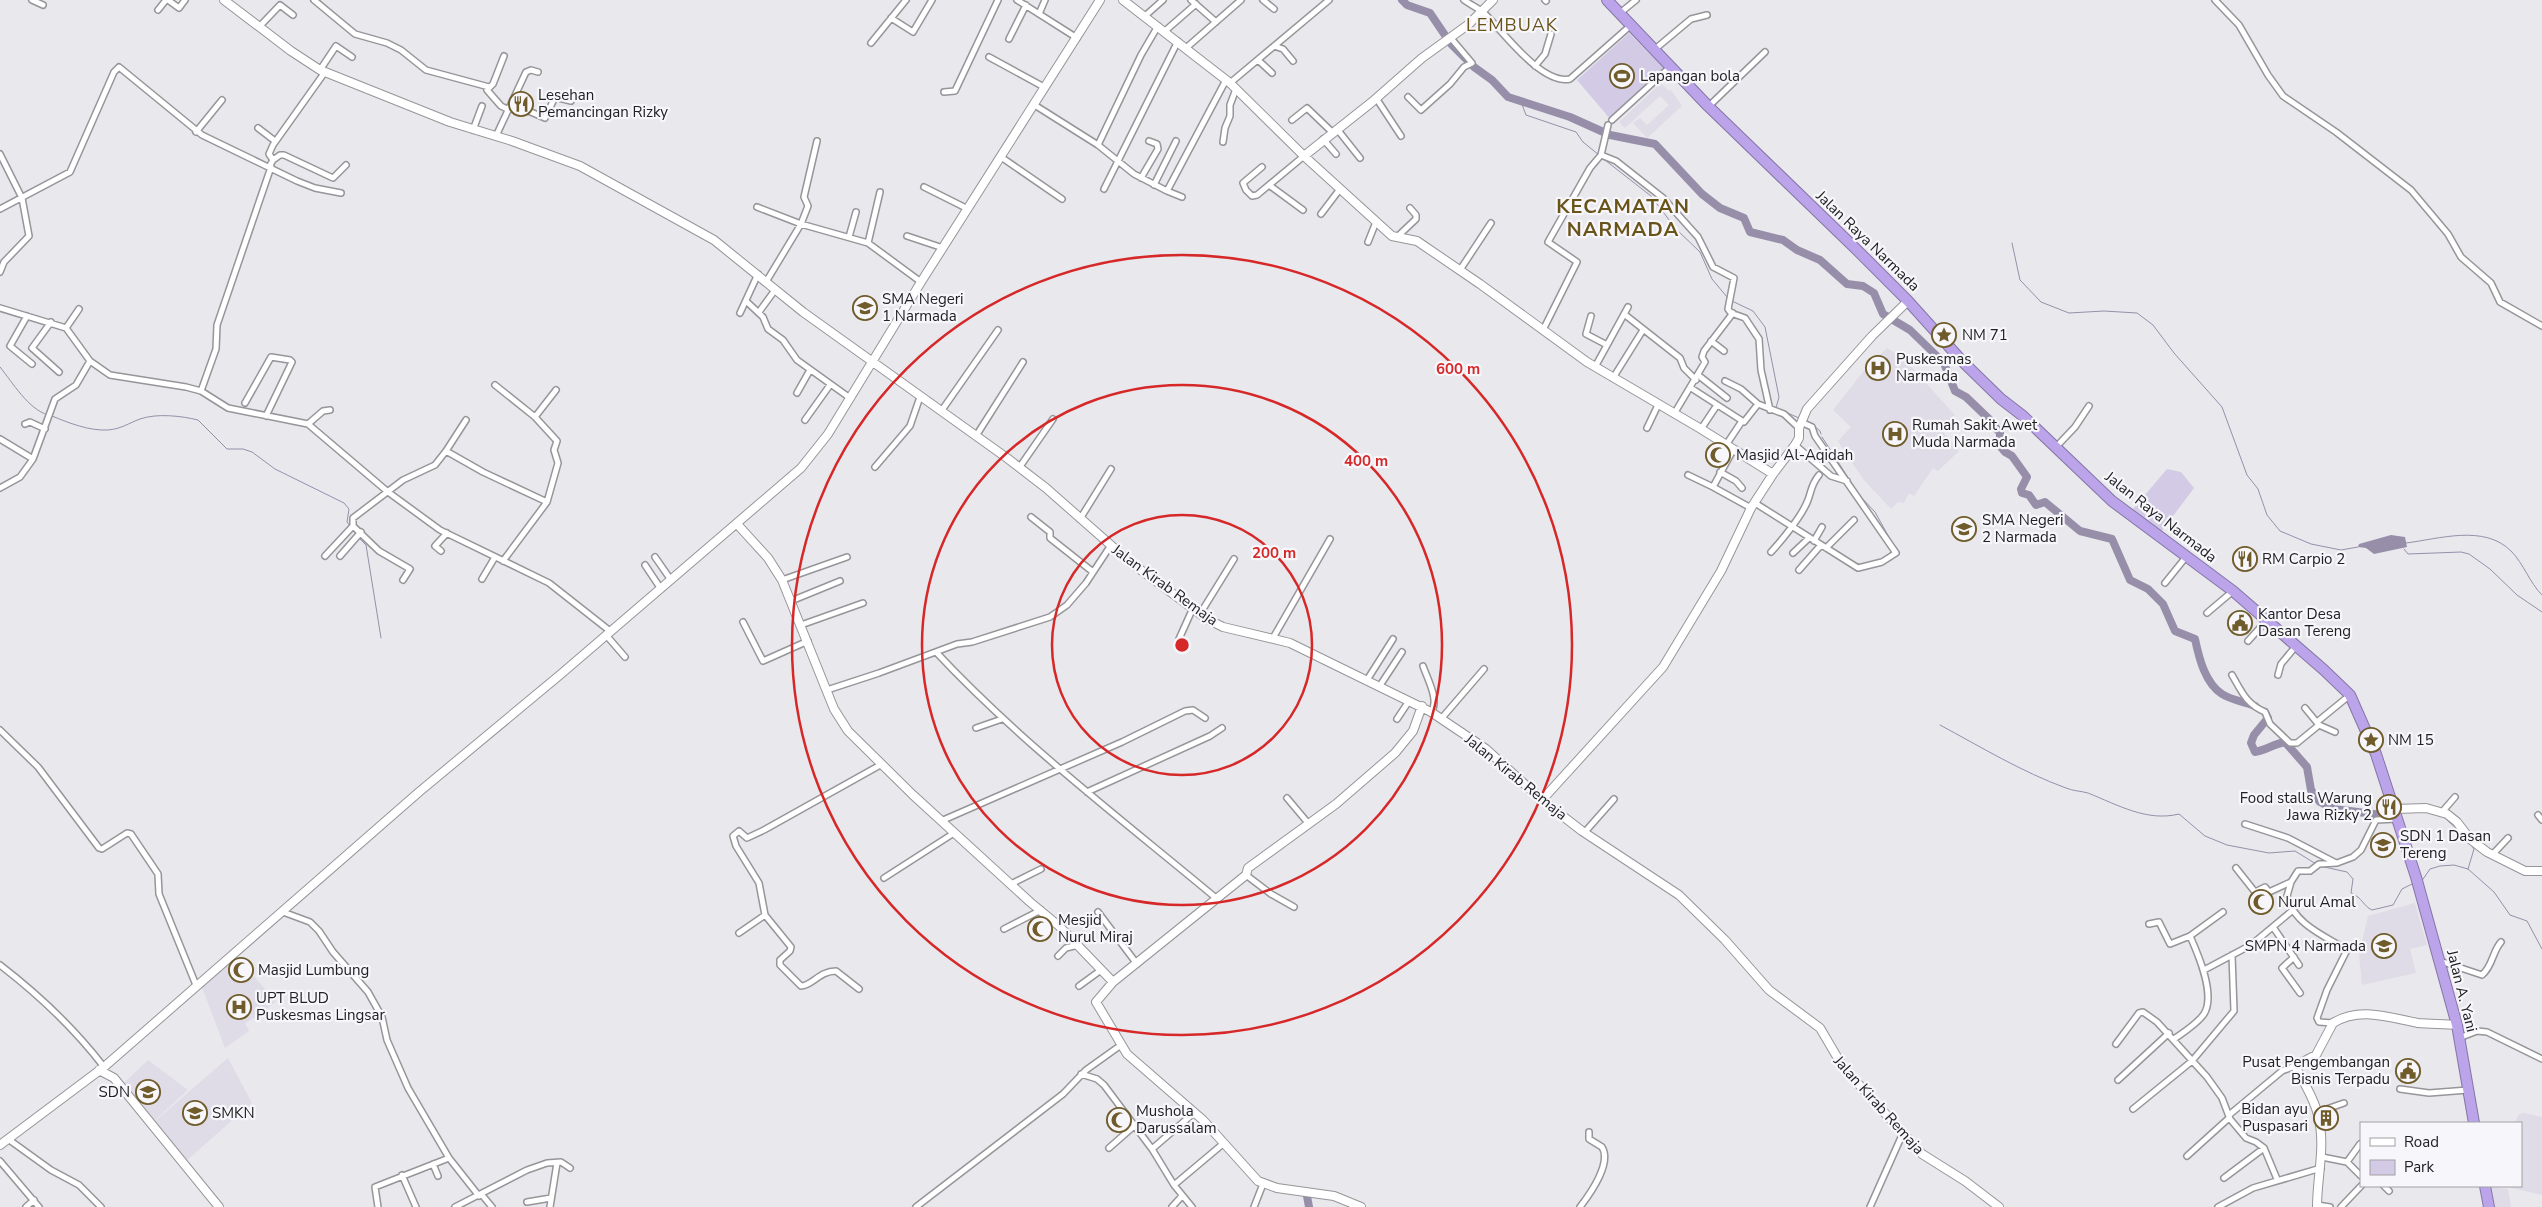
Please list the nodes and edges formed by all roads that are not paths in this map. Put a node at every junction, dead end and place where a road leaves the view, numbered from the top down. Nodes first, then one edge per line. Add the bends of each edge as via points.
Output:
1 (32, 0) edge
2 (167, 0) edge
3 (185, 0) edge
4 (224, 0) edge
5 (314, 0) edge
6 (906, 0) edge
7 (932, 0) edge
8 (998, 0) edge
9 (1017, 0) edge
10 (1045, 0) edge
11 (1100, 0) edge
12 (1123, 0) edge
13 (1163, 0) edge
14 (1191, 0) edge
15 (1241, 0) edge
16 (1263, 0) edge
17 (1329, 0) edge
18 (1464, 0) edge
19 (1494, 0) edge
20 (1607, 0) edge
21 (1636, 0) edge
22 (2215, 0) edge
23 (1196, 4) junction
24 (43, 5) dead end
25 (1026, 5) junction
26 (1274, 9) dead end
27 (158, 10) dead end
28 (1482, 12) junction
29 (1039, 14) junction
30 (1620, 14) junction
31 (293, 15) dead end
32 (1145, 16) junction
33 (1707, 16) dead end
34 (891, 18) junction
35 (1216, 22) junction
36 (1630, 26) junction
37 (259, 27) junction
38 (1162, 29) junction
39 (1550, 34) dead end
40 (1077, 38) junction
41 (1448, 38) junction
42 (1009, 39) dead end
43 (1178, 41) junction
44 (871, 42) dead end
45 (1274, 46) junction
46 (1186, 48) junction
47 (1654, 50) junction
48 (1765, 52) dead end
49 (504, 56) dead end
50 (352, 57) dead end
51 (989, 57) dead end
52 (1258, 60) junction
53 (1293, 61) dead end
54 (1535, 66) junction
55 (1670, 67) junction
56 (322, 71) junction
57 (538, 72) dead end
58 (1272, 73) dead end
59 (1228, 82) junction
60 (1044, 87) junction
61 (488, 88) junction
62 (1236, 89) junction
63 (944, 92) dead end
64 (1408, 97) dead end
65 (1376, 98) junction
66 (222, 100) dead end
67 (570, 101) dead end
68 (1033, 104) junction
69 (482, 106) dead end
70 (1708, 106) junction
71 (510, 107) junction
72 (1292, 120) dead end
73 (1612, 120) dead end
74 (258, 128) dead end
75 (473, 130) junction
76 (1606, 130) dead end
77 (1334, 131) junction
78 (196, 132) junction
79 (496, 136) junction
80 (1401, 136) dead end
81 (1323, 139) junction
82 (275, 141) junction
83 (817, 141) dead end
84 (1149, 141) dead end
85 (1176, 141) dead end
86 (1223, 142) dead end
87 (1098, 145) junction
88 (0, 154) edge
89 (1336, 154) dead end
90 (1304, 156) junction
91 (1600, 156) junction
92 (1001, 157) junction
93 (1360, 158) dead end
94 (273, 160) junction
95 (1117, 161) junction
96 (346, 165) dead end
97 (270, 167) junction
98 (1262, 167) dead end
99 (1141, 178) junction
100 (1154, 185) junction
101 (1269, 185) junction
102 (924, 187) dead end
103 (1104, 189) dead end
104 (1340, 189) junction
105 (1167, 191) junction
106 (880, 192) dead end
107 (341, 193) dead end
108 (22, 198) junction
109 (1182, 198) dead end
110 (1062, 199) dead end
111 (757, 207) dead end
112 (1410, 208) dead end
113 (0, 209) edge
114 (968, 209) junction
115 (1303, 210) dead end
116 (856, 212) dead end
117 (1321, 214) dead end
118 (1376, 222) junction
119 (1491, 223) dead end
120 (801, 224) junction
121 (907, 236) dead end
122 (849, 237) junction
123 (1396, 238) junction
124 (1368, 242) dead end
125 (868, 243) junction
126 (943, 248) junction
127 (1460, 270) junction
128 (0, 272) edge
129 (758, 274) junction
130 (768, 278) junction
131 (921, 282) junction
132 (775, 290) junction
133 (746, 301) junction
134 (1908, 301) junction
135 (1628, 307) dead end
136 (0, 308) edge
137 (79, 309) dead end
138 (759, 312) junction
139 (740, 313) dead end
140 (1734, 313) junction
141 (1624, 314) junction
142 (27, 316) junction
143 (1591, 316) dead end
144 (51, 322) junction
145 (2542, 326) edge
146 (66, 328) junction
147 (998, 330) dead end
148 (1543, 330) junction
149 (1643, 330) junction
150 (1711, 341) junction
151 (1607, 345) junction
152 (1724, 351) dead end
153 (874, 359) junction
154 (90, 361) junction
155 (1022, 362) dead end
156 (32, 364) dead end
157 (1595, 367) junction
158 (810, 370) junction
159 (59, 372) dead end
160 (1697, 377) junction
161 (1613, 378) junction
162 (1725, 381) dead end
163 (495, 385) dead end
164 (830, 385) junction
165 (1691, 388) junction
166 (556, 390) dead end
167 (201, 391) junction
168 (797, 394) dead end
169 (920, 397) junction
170 (850, 398) junction
171 (1727, 398) dead end
172 (245, 403) dead end
173 (1758, 404) junction
174 (1658, 405) junction
175 (1717, 405) junction
176 (2088, 406) dead end
177 (943, 409) junction
178 (330, 410) dead end
179 (1770, 410) junction
180 (1674, 414) junction
181 (266, 416) junction
182 (535, 417) junction
183 (1054, 418) dead end
184 (466, 420) dead end
185 (805, 420) dead end
186 (1742, 421) junction
187 (1801, 422) junction
188 (25, 424) dead end
189 (308, 424) junction
190 (1646, 428) dead end
191 (45, 429) junction
192 (1701, 429) junction
193 (976, 436) junction
194 (0, 439) edge
195 (1795, 445) junction
196 (2056, 446) junction
197 (1730, 447) junction
198 (446, 451) junction
199 (33, 459) junction
200 (875, 467) dead end
201 (1020, 467) junction
202 (1111, 469) dead end
203 (1720, 472) junction
204 (1773, 474) junction
205 (1688, 475) dead end
206 (1818, 475) dead end
207 (1847, 481) junction
208 (1714, 485) junction
209 (0, 488) edge
210 (1742, 488) dead end
211 (388, 492) junction
212 (547, 502) junction
213 (1753, 505) junction
214 (1030, 517) dead end
215 (1080, 519) junction
216 (1854, 520) dead end
217 (737, 524) junction
218 (353, 526) junction
219 (1792, 527) junction
220 (1822, 527) dead end
221 (361, 532) junction
222 (447, 533) junction
223 (1330, 539) dead end
224 (1811, 540) junction
225 (1111, 545) junction
226 (1823, 547) junction
227 (441, 551) dead end
228 (1770, 552) dead end
229 (1793, 553) dead end
230 (325, 556) dead end
231 (340, 556) dead end
232 (655, 557) dead end
233 (846, 557) dead end
234 (2186, 557) junction
235 (495, 558) junction
236 (1234, 559) dead end
237 (503, 561) junction
238 (645, 565) dead end
239 (1799, 570) dead end
240 (1093, 572) junction
241 (482, 579) dead end
242 (403, 580) dead end
243 (671, 580) junction
244 (782, 580) junction
245 (840, 581) dead end
246 (2165, 582) dead end
247 (661, 589) junction
248 (2233, 591) junction
249 (791, 601) junction
250 (863, 603) dead end
251 (1197, 611) junction
252 (2207, 613) dead end
253 (2267, 620) junction
254 (743, 622) dead end
255 (801, 625) junction
256 (608, 633) junction
257 (1273, 638) junction
258 (1393, 639) dead end
259 (1179, 640) dead end
260 (808, 641) junction
261 (2248, 641) dead end
262 (2296, 645) junction
263 (936, 652) junction
264 (1402, 652) dead end
265 (626, 656) dead end
266 (1423, 666) dead end
267 (1484, 669) dead end
268 (2232, 674) dead end
269 (2278, 675) dead end
270 (1367, 680) junction
271 (1379, 687) junction
272 (827, 690) junction
273 (2350, 696) junction
274 (1408, 701) junction
275 (1422, 706) junction
276 (2305, 708) dead end
277 (1431, 712) junction
278 (1205, 718) dead end
279 (1002, 719) junction
280 (1397, 719) dead end
281 (1441, 720) junction
282 (2318, 723) junction
283 (976, 728) dead end
284 (1222, 728) dead end
285 (0, 730) edge
286 (2336, 732) dead end
287 (882, 764) junction
288 (1059, 769) junction
289 (1087, 792) junction
290 (2454, 797) dead end
291 (1287, 798) dead end
292 (1614, 799) dead end
293 (1542, 800) junction
294 (2442, 812) junction
295 (2396, 814) junction
296 (941, 821) junction
297 (1308, 823) junction
298 (2244, 824) dead end
299 (954, 833) junction
300 (1584, 833) junction
301 (2508, 838) dead end
302 (2492, 854) junction
303 (2337, 863) junction
304 (2236, 868) dead end
305 (2413, 868) joint
306 (1040, 869) dead end
307 (2542, 871) edge
308 (1246, 875) junction
309 (884, 878) dead end
310 (2291, 882) junction
311 (1012, 884) junction
312 (1216, 898) junction
313 (1294, 907) dead end
314 (1041, 910) junction
315 (2293, 910) junction
316 (283, 912) junction
317 (1098, 912) dead end
318 (2223, 912) dead end
319 (765, 915) junction
320 (2148, 924) dead end
321 (2273, 927) junction
322 (1004, 929) dead end
323 (739, 933) dead end
324 (2190, 936) junction
325 (2501, 942) dead end
326 (1078, 945) junction
327 (2339, 945) dead end
328 (2346, 952) dead end
329 (2232, 955) junction
330 (1058, 956) dead end
331 (2294, 957) junction
332 (2440, 961) junction
333 (1137, 964) junction
334 (2298, 964) dead end
335 (0, 965) edge
336 (1101, 970) junction
337 (2204, 970) junction
338 (1113, 982) junction
339 (196, 985) junction
340 (1079, 986) dead end
341 (859, 990) dead end
342 (2300, 993) dead end
343 (2332, 1022) junction
344 (2457, 1025) junction
345 (2168, 1033) junction
346 (2459, 1038) junction
347 (2174, 1039) junction
348 (2116, 1044) dead end
349 (1120, 1045) junction
350 (2542, 1058) edge
351 (113, 1059) junction
352 (2192, 1061) junction
353 (2295, 1066) junction
354 (102, 1068) junction
355 (1081, 1074) junction
356 (114, 1078) junction
357 (2118, 1080) dead end
358 (2400, 1090) dead end
359 (2468, 1090) junction
360 (2344, 1103) dead end
361 (2133, 1109) dead end
362 (1195, 1112) junction
363 (2318, 1112) junction
364 (2229, 1117) junction
365 (2474, 1122) edge
366 (1134, 1126) junction
367 (1589, 1132) dead end
368 (1903, 1132) junction
369 (8, 1139) junction
370 (1224, 1143) junction
371 (2360, 1144) edge
372 (0, 1145) edge
373 (1109, 1148) dead end
374 (2264, 1148) junction
375 (1152, 1149) junction
376 (2187, 1156) dead end
377 (2322, 1157) junction
378 (449, 1158) junction
379 (0, 1161) edge
380 (2348, 1162) junction
381 (557, 1163) junction
382 (434, 1164) junction
383 (570, 1168) dead end
384 (2320, 1168) junction
385 (402, 1175) junction
386 (2360, 1175) edge
387 (438, 1176) dead end
388 (2224, 1178) dead end
389 (2278, 1179) junction
390 (1263, 1184) junction
391 (1174, 1186) junction
392 (2360, 1187) edge
393 (2385, 1187) edge
394 (2485, 1187) edge
395 (2389, 1191) dead end
396 (481, 1195) junction
397 (1182, 1196) junction
398 (551, 1198) junction
399 (34, 1200) junction
400 (527, 1202) dead end
401 (2317, 1206) edge
402 (26, 1207) edge
403 (39, 1207) edge
404 (101, 1207) edge
405 (219, 1207) edge
406 (378, 1207) edge
407 (416, 1207) edge
408 (455, 1207) edge
409 (492, 1207) edge
410 (550, 1207) edge
411 (916, 1207) edge
412 (1172, 1207) edge
413 (1192, 1207) edge
414 (1254, 1207) edge
415 (1361, 1207) edge
416 (1580, 1207) edge
417 (1870, 1207) edge
418 (1999, 1207) edge
419 (2218, 1207) edge
420 (2330, 1207) edge
421 (2341, 1207) edge
422 (2489, 1207) edge

1 - 24 street
2 - 3 street via 179,8
2 - 27 street
4 - 37 street, Jalan Kirab Remaja
5 - 61 street via 355,34 401,50 426,70
6 - 34 street
7 - 34 street via 913,32
8 - 63 street via 955,91
9 - 25 street
10 - 29 street
11 - 40 street
12 - 32 street
13 - 32 street
14 - 23 street
15 - 35 street
16 - 26 street
17 - 45 street
18 - 28 street
19 - 28 street
20 - 30 highway, Jalan Raya Narmada
21 - 30 street
22 - 145 street via 2239,25 2283,96 2411,190 2443,228 2461,257 2491,282 2500,302
23 - 35 street
23 - 38 street
25 - 29 street
25 - 42 street
28 - 41 street
28 - 54 street
29 - 40 street
30 - 36 highway, Jalan Raya Narmada
31 - 37 street via 281,5
32 - 38 street
33 - 47 street via 1691,19
34 - 44 street
35 - 46 street
36 - 47 highway, Jalan Raya Narmada
36 - 54 street via 1570,79 1562,79
37 - 56 street, Jalan Kirab Remaja
38 - 43 street
38 - 87 street via 1141,55
39 - 54 street via 1545,54
40 - 60 street
41 - 64 street via 1471,65 1465,66 1421,110
41 - 65 street
43 - 46 street
43 - 95 street
45 - 52 street
45 - 53 street via 1283,49
46 - 59 street
47 - 55 highway, Jalan Raya Narmada
48 - 70 street
49 - 61 street via 493,84
50 - 56 street via 336,46
51 - 60 street
52 - 58 street
52 - 59 street
55 - 70 highway, Jalan Raya Narmada
55 - 73 street
56 - 75 street, Jalan Kirab Remaja
56 - 82 street
57 - 71 street via 526,72
59 - 62 street
59 - 105 street
60 - 68 street
61 - 71 street via 501,106
62 - 86 street
62 - 90 street
65 - 77 street
65 - 80 street
66 - 78 street
67 - 71 street via 555,97 545,118
68 - 87 street
68 - 92 street
69 - 75 street
70 - 134 highway, Jalan Raya Narmada
71 - 79 street
72 - 77 street via 1307,108
74 - 82 street
75 - 79 street, Jalan Kirab Remaja
76 - 91 street
77 - 81 street
77 - 93 street
78 - 97 street
78 - 108 street via 118,67 70,172
79 - 129 street, Jalan Kirab Remaja via 592,172 714,240
81 - 89 street
81 - 90 street
82 - 94 street via 270,150
83 - 120 street via 804,198 808,206
84 - 99 street via 1157,144 1158,149
85 - 100 street
87 - 95 street
88 - 108 street
90 - 101 street
90 - 104 street
91 - 140 street via 1616,161 1663,198 1698,237 1713,266 1734,278 1728,308
91 - 148 street via 1548,242 1577,262
92 - 110 street
92 - 114 street
94 - 96 street via 284,155 333,178
94 - 97 street
95 - 99 street
95 - 103 street
97 - 107 street via 315,188
97 - 167 street via 218,319 215,354
98 - 101 street via 1244,181 1244,186 1250,195 1255,196
99 - 100 street
100 - 105 street
101 - 115 street
102 - 114 street
104 - 117 street
104 - 118 street
105 - 109 street
106 - 125 street
108 - 113 street
108 - 128 street via 29,236 4,262
111 - 120 street
112 - 123 street via 1416,218
114 - 126 street
116 - 122 street
118 - 123 street
118 - 124 street
119 - 127 street
120 - 122 street
120 - 130 street
121 - 126 street
122 - 125 street
123 - 127 street via 1417,241
125 - 131 street
126 - 131 street
127 - 148 street
129 - 130 street, Jalan Kirab Remaja
129 - 133 street
130 - 132 street, Jalan Kirab Remaja
131 - 153 street
132 - 138 street
132 - 153 street, Jalan Kirab Remaja
133 - 138 street
133 - 139 street
134 - 187 street via 1818,396
134 - 196 highway, Jalan Raya Narmada via 1962,361
135 - 141 street
136 - 142 street
137 - 146 street
138 - 158 street via 768,329 783,340 797,360
140 - 150 street
140 - 179 street via 1745,318 1759,339 1761,370
141 - 149 street
141 - 151 street
142 - 144 street
142 - 156 street via 10,346
143 - 151 street via 1586,334
144 - 146 street
144 - 159 street via 32,348
146 - 154 street
147 - 177 street
148 - 157 street
149 - 160 street via 1680,358 1684,368
149 - 161 street
150 - 152 street
150 - 160 street via 1703,354 1705,362
151 - 157 street
153 - 169 street, Jalan Kirab Remaja
153 - 170 street
154 - 167 street via 110,375
154 - 191 street via 76,385 55,399
155 - 193 street
157 - 161 street
158 - 164 street
158 - 168 street
160 - 165 street
160 - 171 street
161 - 174 street
162 - 173 street via 1741,389
163 - 182 street
164 - 170 street
164 - 185 street
165 - 175 street
165 - 180 street
166 - 182 street
167 - 181 street via 228,408
169 - 177 street, Jalan Kirab Remaja
169 - 200 street via 912,423
170 - 217 street via 806,462
172 - 181 street via 271,357 292,360
173 - 179 street
173 - 186 street via 1746,422
174 - 180 street
174 - 190 street
175 - 186 street
175 - 192 street
176 - 196 street via 2075,427
177 - 193 street, Jalan Kirab Remaja
178 - 189 street
179 - 187 street
180 - 192 street
181 - 189 street
182 - 212 street via 557,441 554,450 558,463
183 - 201 street
184 - 198 street
186 - 197 street
187 - 195 street
187 - 207 street via 1812,427
188 - 191 street via 30,422
189 - 211 street
191 - 199 street
192 - 197 street
193 - 201 street, Jalan Kirab Remaja
194 - 199 street
195 - 204 street
195 - 207 street via 1831,476
196 - 234 highway, Jalan Raya Narmada via 2118,506
197 - 203 street
197 - 204 street
198 - 211 street via 432,467 411,476
198 - 212 street
199 - 209 street via 20,476
201 - 215 street, Jalan Kirab Remaja
202 - 215 street
203 - 208 street
203 - 210 street
204 - 213 street
205 - 208 street
206 - 219 street
207 - 226 street via 1896,553 1882,562 1860,568
208 - 213 street
211 - 218 street via 352,518
211 - 222 street
212 - 237 street
213 - 219 street
213 - 293 street via 1721,571 1663,668
214 - 240 street via 1047,529 1050,538 1067,553
215 - 225 street, Jalan Kirab Remaja
216 - 226 street
217 - 243 street
217 - 244 street via 768,558
218 - 221 street
218 - 230 street
219 - 224 street
219 - 228 street
220 - 224 street
221 - 231 street
221 - 242 street via 379,551 408,566 410,571
222 - 227 street via 436,546
222 - 235 street
223 - 257 street
224 - 226 street
224 - 229 street
225 - 240 street
225 - 251 street, Jalan Kirab Remaja
226 - 239 street
232 - 243 street
233 - 244 street
234 - 246 street
234 - 248 highway, Jalan Raya Narmada
235 - 237 street
235 - 241 street
236 - 251 street
237 - 256 street via 549,583
238 - 247 street
240 - 263 street via 1067,605 1050,617
243 - 247 street
244 - 249 street
245 - 249 street
247 - 256 street
248 - 252 street
248 - 253 highway, Jalan Raya Narmada
249 - 255 street
250 - 255 street
251 - 257 street, Jalan Kirab Remaja via 1223,627
251 - 259 street
253 - 261 street
253 - 262 highway, Jalan Raya Narmada
254 - 260 street via 763,661
255 - 260 street
256 - 265 street
256 - 316 street
257 - 270 street, Jalan Kirab Remaja
258 - 270 street
260 - 272 street
262 - 269 street via 2281,664
262 - 273 highway, Jalan Raya Narmada
263 - 272 street
263 - 279 street
264 - 271 street
266 - 277 street via 1435,701
267 - 281 street
268 - 282 street via 2248,701 2256,710 2265,712 2270,724 2290,743 2297,743
270 - 271 street, Jalan Kirab Remaja
271 - 274 street, Jalan Kirab Remaja
272 - 287 street via 841,722
273 - 282 street
273 - 295 highway, Jalan Raya Narmada via 2373,746
274 - 275 street, Jalan Kirab Remaja
274 - 280 street
275 - 277 street, Jalan Kirab Remaja
275 - 297 street via 1414,731 1402,746 1338,803
276 - 282 street
277 - 281 street, Jalan Kirab Remaja
278 - 288 street via 1193,710 1185,711
279 - 283 street
279 - 288 street
281 - 293 street, Jalan Kirab Remaja via 1486,749
282 - 286 street
284 - 289 street
285 - 339 street via 38,766 99,848 127,833 131,834 158,874 159,894
287 - 296 street
287 - 319 street via 751,836 746,838 739,831 735,833 736,846 759,883
288 - 289 street
288 - 296 street
289 - 312 street
290 - 294 street
291 - 297 street
292 - 300 street
293 - 300 street, Jalan Kirab Remaja
294 - 295 street via 2418,807
294 - 302 street via 2454,819 2475,844
295 - 303 street via 2376,820 2359,853
295 - 305 highway, Jalan Raya Narmada
296 - 299 street
297 - 308 street via 1248,868
298 - 303 street via 2288,838
299 - 309 street
299 - 311 street
300 - 368 street, Jalan Kirab Remaja via 1683,898 1769,990 1823,1031 1843,1067
301 - 302 street
302 - 307 street via 2525,871
303 - 310 street via 2319,864 2313,869 2298,871
304 - 310 street via 2255,892 2265,887 2269,892
305 - 332 highway, Jalan A. Yani
306 - 311 street
308 - 312 street
308 - 313 street
310 - 315 street via 2287,896
311 - 314 street
312 - 333 street
314 - 322 street
314 - 326 street
315 - 321 street
315 - 327 street via 2310,928
316 - 339 street
316 - 378 street via 313,925 368,992 382,1017 398,1068
317 - 333 street
318 - 324 street
319 - 323 street
319 - 341 street via 791,947 779,962 798,984 804,986 820,974 836,971
320 - 324 street via 2160,923 2168,944
321 - 329 street
321 - 331 street
324 - 337 street
325 - 332 street via 2482,975
326 - 330 street via 1069,946
326 - 336 street
328 - 343 street via 2317,1018 2319,1022
329 - 337 street
329 - 352 street via 2234,1011
331 - 334 street
331 - 342 street via 2282,968
332 - 344 highway, Jalan A. Yani
333 - 338 street
335 - 354 street via 44,1001 77,1034
336 - 338 street
336 - 340 street
337 - 347 street via 2206,1010
338 - 349 street via 1096,1004
339 - 351 street
343 - 344 street via 2349,1016 2379,1014 2417,1022
343 - 353 street via 2316,1055
344 - 346 highway, Jalan A. Yani
345 - 347 street
345 - 348 street via 2158,1022 2140,1012
345 - 357 street
346 - 350 street via 2477,1030 2487,1032
346 - 359 highway, Jalan A. Yani
347 - 352 street
349 - 355 street
349 - 362 street
351 - 354 street
351 - 356 street
352 - 361 street
352 - 364 street via 2216,1089
353 - 363 street
353 - 364 street via 2282,1070
354 - 356 street
354 - 369 street
355 - 366 street via 1101,1082
355 - 411 street via 1063,1094
356 - 405 street
358 - 359 street via 2429,1093
359 - 365 highway, Jalan A. Yani
360 - 363 street
362 - 370 street
362 - 375 street
363 - 377 street
364 - 374 street via 2246,1138
364 - 376 street
366 - 373 street
366 - 375 street
367 - 416 street via 1589,1139 1602,1147 1605,1153 1600,1180
368 - 417 street
368 - 418 street, Jalan Kirab Remaja via 1924,1156
369 - 372 street
369 - 404 street via 51,1170 76,1182
370 - 390 street
370 - 391 street
371 - 380 street
374 - 388 street
374 - 389 street
375 - 391 street
377 - 380 street
377 - 384 street
378 - 382 street
378 - 396 street
379 - 399 street
380 - 386 street
381 - 383 street via 562,1162
381 - 396 street via 527,1170
381 - 398 street
382 - 385 street
382 - 387 street
384 - 389 street
384 - 401 street
385 - 406 street via 375,1187
385 - 407 street
389 - 419 street via 2238,1194
390 - 414 street
390 - 415 street via 1334,1196
391 - 397 street
392 - 421 street
393 - 395 street
394 - 422 highway
396 - 408 street
396 - 409 street
397 - 412 street
397 - 413 street
398 - 400 street
398 - 410 street
399 - 402 street
399 - 403 street
401 - 420 street

